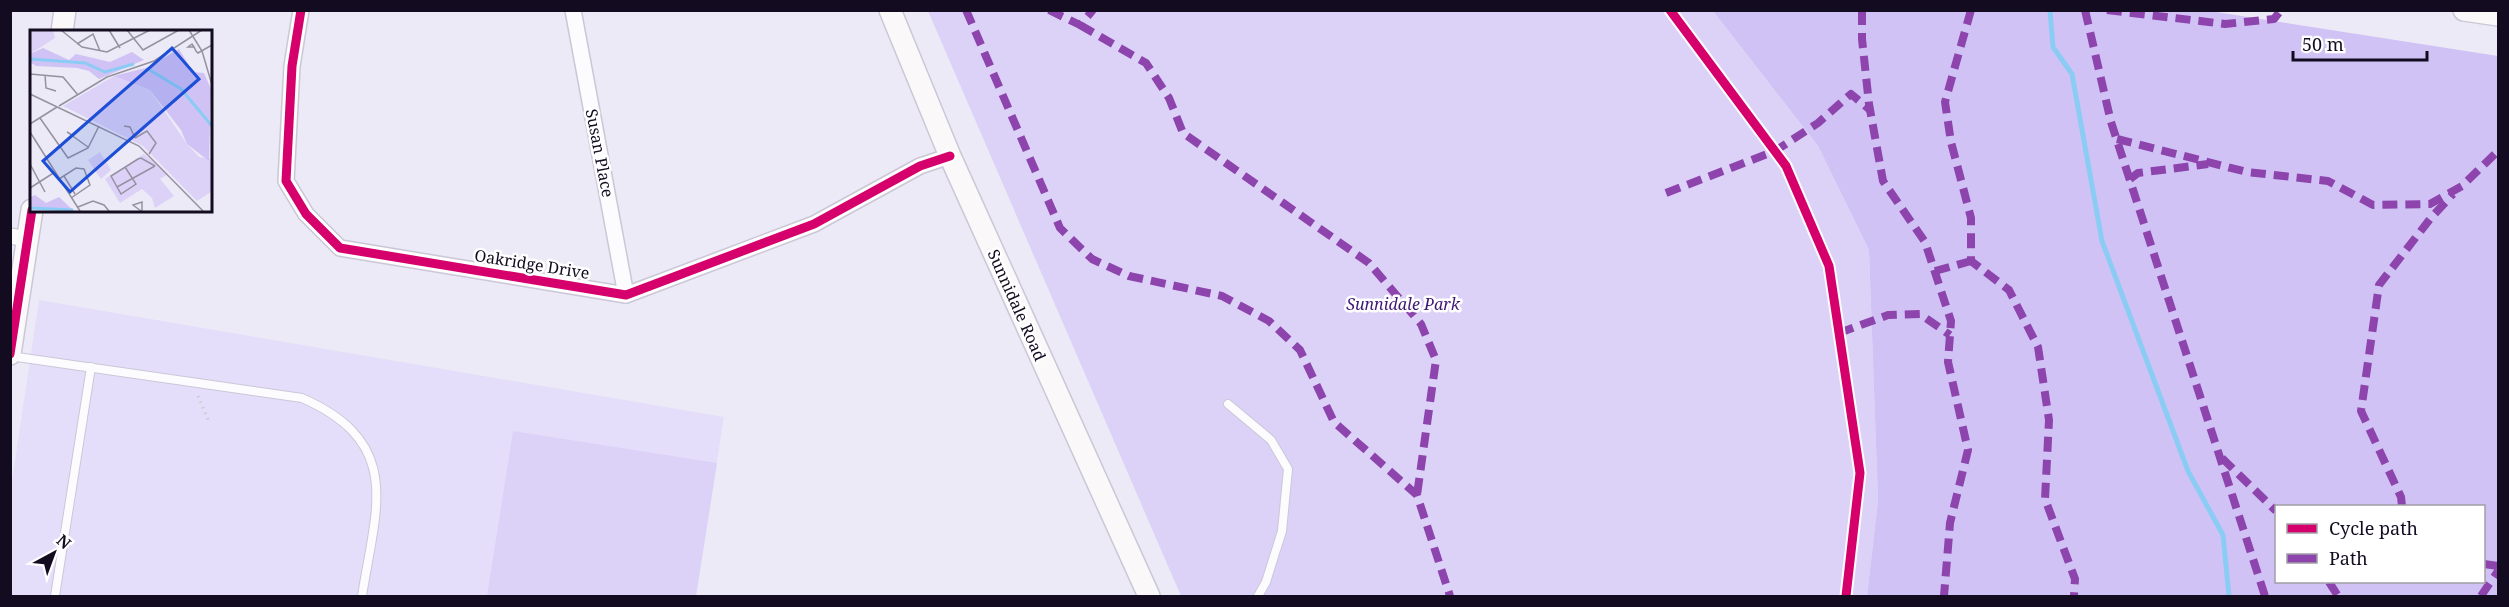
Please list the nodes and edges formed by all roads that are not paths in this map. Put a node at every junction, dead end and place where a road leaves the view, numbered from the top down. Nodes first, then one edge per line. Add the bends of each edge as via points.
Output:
1 (65, 10) edge
2 (301, 10) edge
3 (573, 10) edge
4 (890, 10) edge
5 (2464, 10) edge
6 (2499, 15) edge
7 (62, 30) edge
8 (950, 156) junction
9 (31, 212) edge
10 (19, 237) edge
11 (626, 294) junction
12 (10, 355) edge
13 (91, 367) junction
14 (1228, 404) dead end
15 (55, 597) edge
16 (362, 597) edge
17 (1149, 597) edge
18 (1257, 597) edge

1 - 7 main road
2 - 11 street, Oakridge Drive via 292,66 286,181 306,214 340,248
3 - 11 street, Susan Place
4 - 8 main road, Sunnidale Road
5 - 6 main road
8 - 11 street, Oakridge Drive via 920,166 814,224
8 - 17 main road, Sunnidale Road
9 - 10 main road
10 - 12 main road
12 - 13 lane
13 - 15 lane
13 - 16 lane via 302,398 348,424 368,455 378,492
14 - 18 lane via 1271,440 1288,469 1282,531 1266,582

